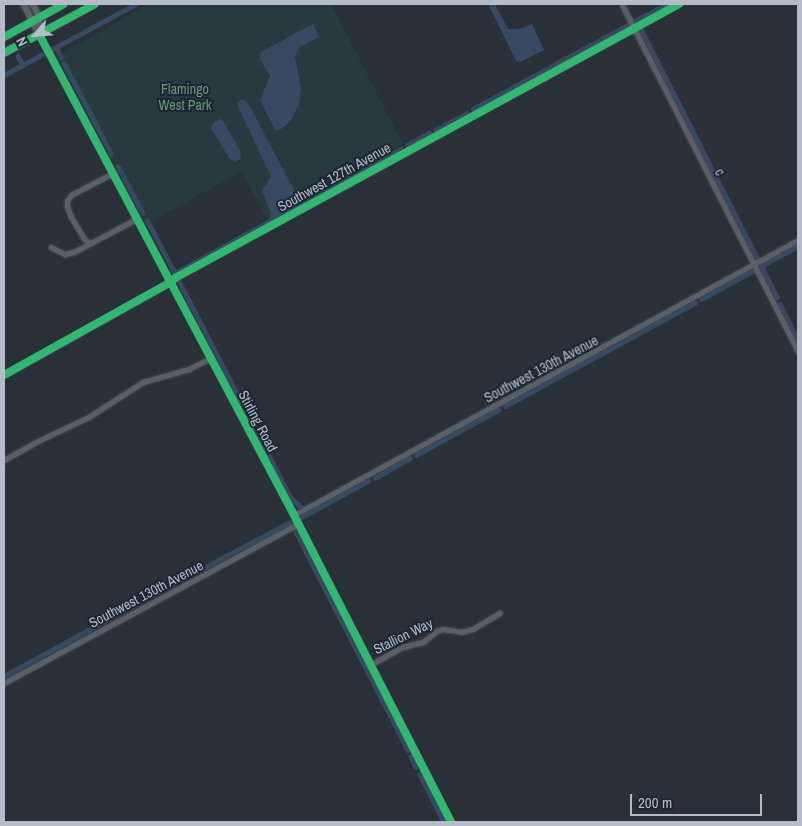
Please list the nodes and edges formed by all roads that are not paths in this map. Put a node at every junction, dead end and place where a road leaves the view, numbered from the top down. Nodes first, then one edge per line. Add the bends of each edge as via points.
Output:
1 (24, 4) edge
2 (33, 4) edge
3 (64, 4) edge
4 (95, 4) edge
5 (622, 4) edge
6 (679, 4) edge
7 (40, 17) junction
8 (33, 21) junction
9 (635, 28) junction
10 (39, 34) junction
11 (4, 37) edge
12 (4, 53) edge
13 (113, 173) junction
14 (138, 218) junction
15 (798, 240) edge
16 (90, 244) junction
17 (51, 247) dead end
18 (754, 264) junction
19 (171, 282) junction
20 (798, 351) edge
21 (211, 358) junction
22 (4, 375) edge
23 (4, 460) edge
24 (294, 515) junction
25 (298, 524) junction
26 (500, 613) dead end
27 (370, 665) junction
28 (4, 683) edge
29 (451, 822) edge

1 - 8 main road, Stirling Road
2 - 7 main road
3 - 7 highway
4 - 10 highway
5 - 9 street, c
6 - 9 street, Southwest 127th Avenue
7 - 8 highway
7 - 10 main road, Stirling Road
8 - 10 main road, Stirling Road
8 - 11 highway
9 - 18 street, c
9 - 19 street, Southwest 127th Avenue
10 - 12 highway
10 - 13 street, Stirling Road
13 - 14 street, Stirling Road
13 - 16 street via 71,195 67,201 71,217
14 - 16 street
14 - 19 street, Stirling Road
15 - 18 street, Southwest 130th Avenue
16 - 17 street via 65,254
18 - 20 street, c
18 - 24 street, Southwest 130th Avenue
19 - 21 street, Stirling Road
19 - 22 street, Southwest 127th Avenue
21 - 23 street via 189,369 143,382 89,417
21 - 24 street, Stirling Road
24 - 25 street, Stirling Road
25 - 27 street, Stirling Road
25 - 28 street, Southwest 130th Avenue
26 - 27 street, Stallion Way via 467,630 437,631 423,642 402,647
27 - 29 street, Stirling Road

